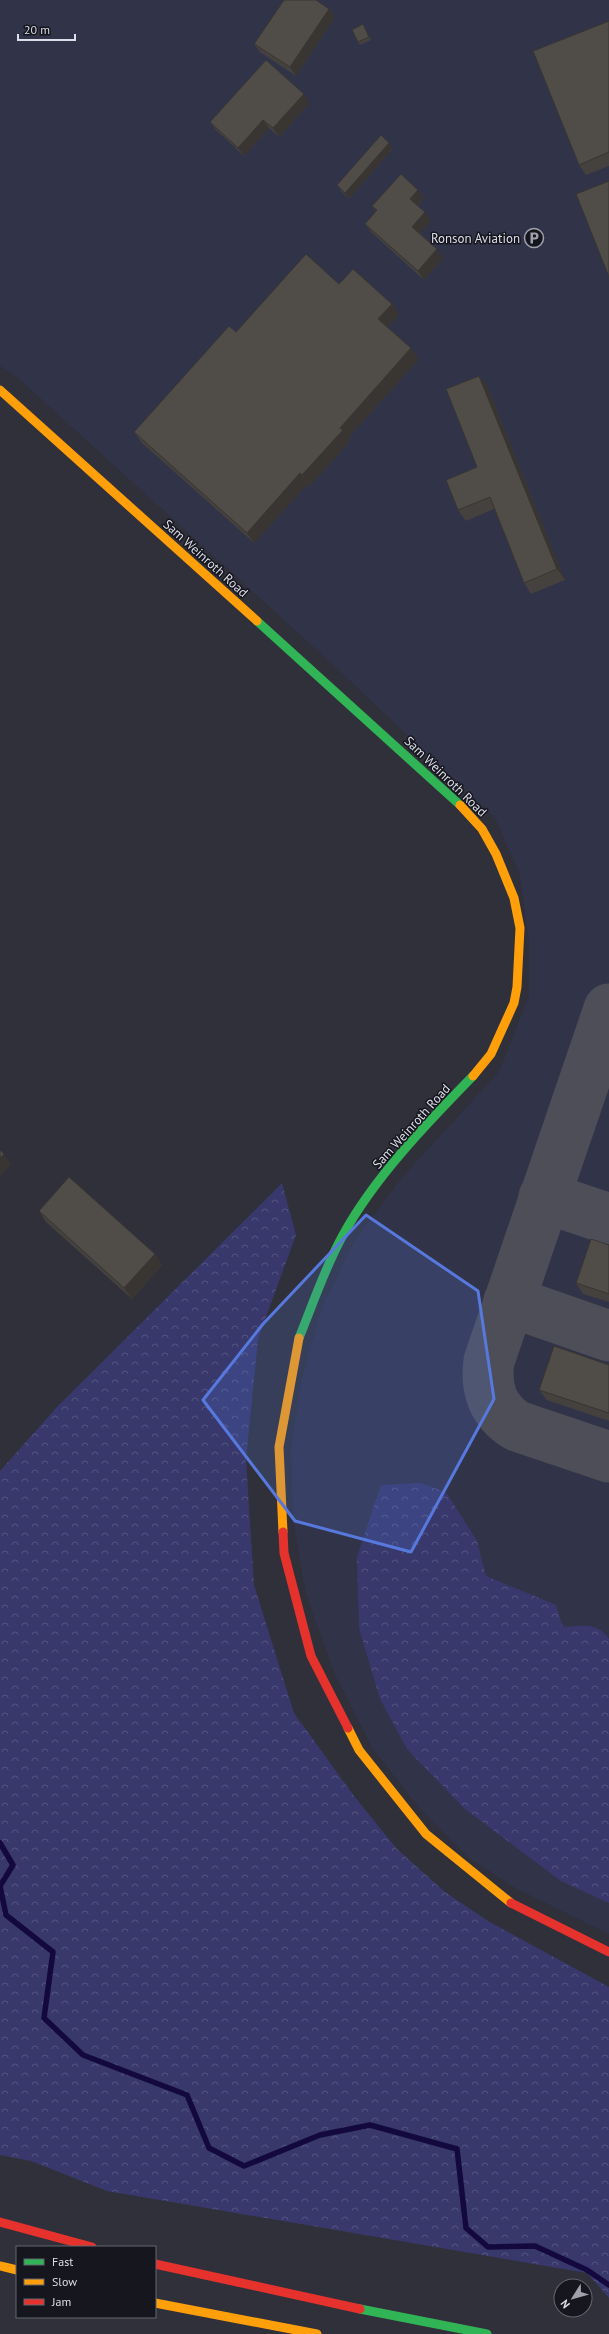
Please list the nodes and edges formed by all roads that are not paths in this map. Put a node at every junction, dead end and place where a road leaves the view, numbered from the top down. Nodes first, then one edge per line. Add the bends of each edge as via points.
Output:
1 (0, 390) edge
2 (609, 1952) edge
3 (0, 2222) edge
4 (88, 2246) edge
5 (156, 2264) edge
6 (0, 2266) edge
7 (16, 2270) edge
8 (156, 2303) edge
9 (317, 2334) edge
10 (487, 2334) edge

1 - 2 main road, Sam Weinroth Road via 440,785 478,822 500,862 516,906 519,925 515,1001 488,1059 373,1190 342,1238 319,1284 300,1332 281,1423 278,1475 280,1526 286,1568 298,1620 312,1661 345,1728 378,1780 433,1843 474,1879 529,1915
3 - 4 main road
5 - 10 main road via 306,2299
6 - 7 main road
8 - 9 main road

